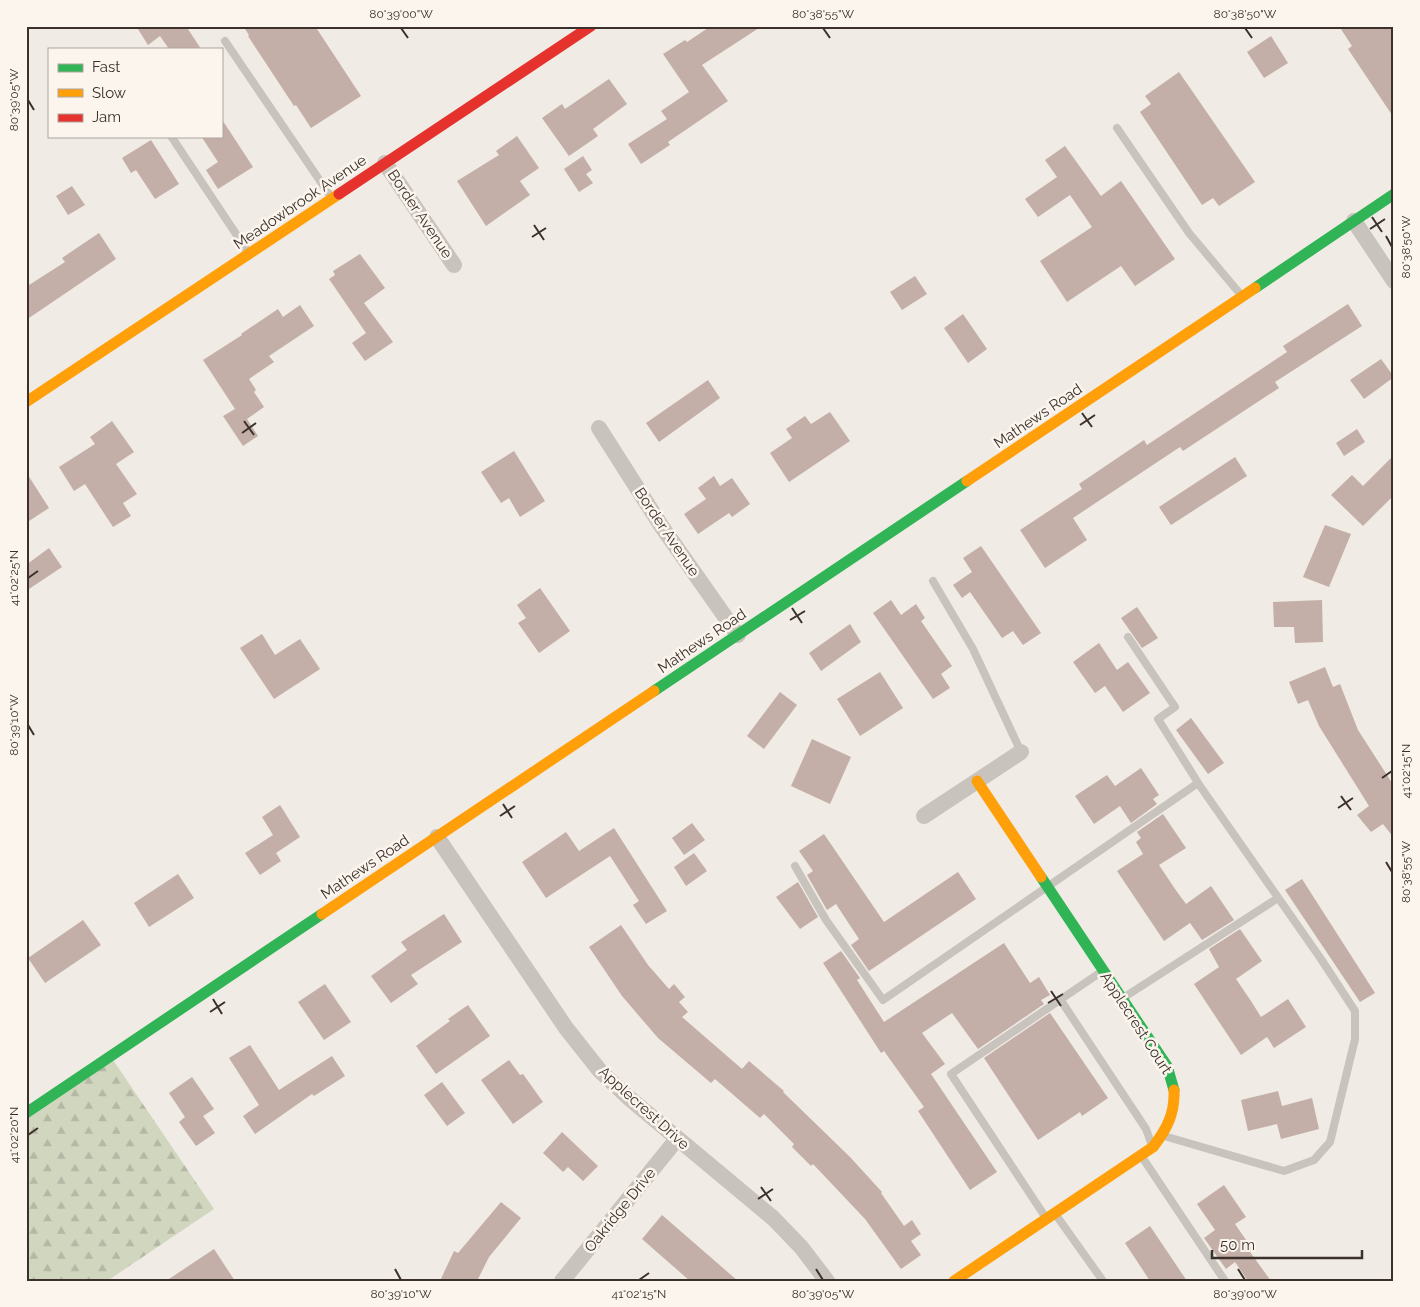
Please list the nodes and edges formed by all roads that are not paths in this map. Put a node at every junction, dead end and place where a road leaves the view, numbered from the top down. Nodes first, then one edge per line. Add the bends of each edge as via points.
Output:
1 (591, 26) edge
2 (225, 41) dead end
3 (1117, 128) dead end
4 (172, 138) edge
5 (385, 163) junction
6 (1394, 194) edge
7 (333, 198) junction
8 (1354, 221) junction
9 (250, 254) junction
10 (454, 266) dead end
11 (1394, 280) edge
12 (1242, 296) junction
13 (26, 402) edge
14 (599, 428) dead end
15 (933, 581) dead end
16 (738, 635) junction
17 (1128, 637) dead end
18 (1021, 752) joint
19 (976, 781) junction
20 (1198, 783) junction
21 (924, 816) dead end
22 (437, 837) junction
23 (795, 866) dead end
24 (1046, 886) junction
25 (1278, 898) junction
26 (1102, 970) junction
27 (1121, 999) junction
28 (1060, 1000) junction
29 (26, 1114) edge
30 (1162, 1135) junction
31 (677, 1139) junction
32 (1152, 1147) junction
33 (1141, 1155) junction
34 (1051, 1216) junction
35 (562, 1281) edge
36 (827, 1281) edge
37 (954, 1281) edge
38 (1103, 1281) edge
39 (1225, 1281) edge

1 - 5 street, Meadowbrook Avenue
2 - 7 lane
3 - 12 lane via 1189,233
4 - 9 lane
5 - 7 street, Meadowbrook Avenue
5 - 10 street, Border Avenue
6 - 8 street, Mathews Road
7 - 9 street, Meadowbrook Avenue
8 - 11 street
8 - 12 street, Mathews Road
9 - 13 street, Meadowbrook Avenue
12 - 16 street, Mathews Road
14 - 16 street, Border Avenue via 662,527
15 - 18 lane via 973,649
16 - 22 street, Mathews Road
17 - 20 lane via 1175,707 1158,719
18 - 19 street
19 - 21 street
19 - 24 street, Applecrest Court
20 - 24 lane
20 - 25 lane
22 - 29 street, Mathews Road
22 - 31 street, Applecrest Drive via 600,1071
23 - 24 lane via 826,920 883,1000
24 - 26 street, Applecrest Court
25 - 27 lane
25 - 30 lane via 1355,1011 1355,1039 1330,1142 1314,1160 1284,1171
26 - 27 street, Applecrest Court
26 - 28 lane
27 - 30 street, Applecrest Court via 1167,1066 1174,1083 1173,1111
28 - 32 lane via 1146,1129
28 - 34 lane via 951,1074
30 - 32 street, Applecrest Court
31 - 35 street, Oakridge Drive
31 - 36 street, Applecrest Drive via 774,1218
32 - 33 street, Applecrest Court
33 - 34 street, Applecrest Court
33 - 39 lane
34 - 37 street, Applecrest Court
34 - 38 lane

